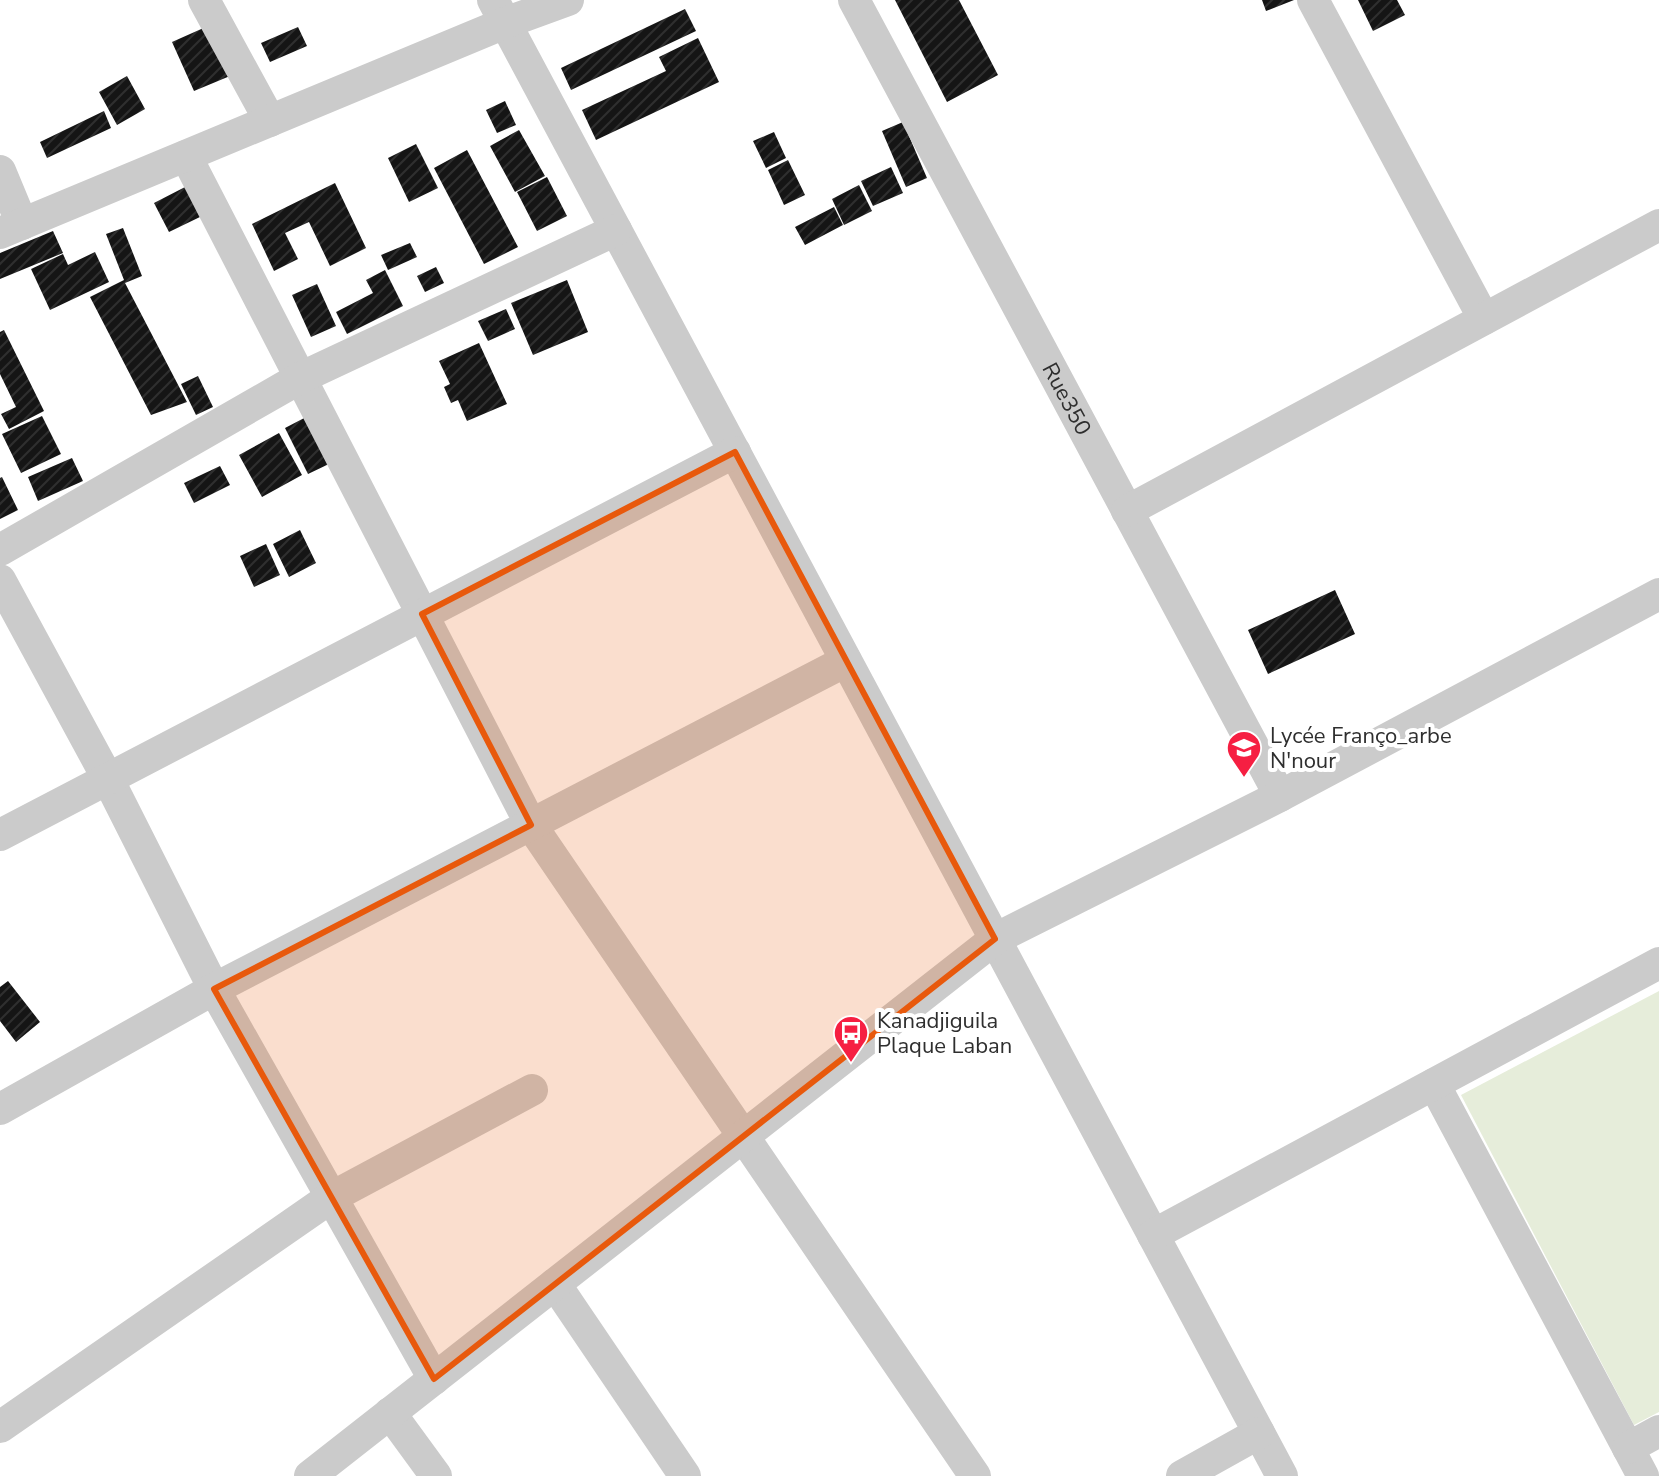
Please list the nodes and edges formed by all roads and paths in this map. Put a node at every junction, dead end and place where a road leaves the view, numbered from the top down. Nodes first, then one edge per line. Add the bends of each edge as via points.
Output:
1 (204, 0) edge
2 (568, 0) edge
3 (854, 0) edge
4 (1313, 0) edge
5 (499, 11) edge
6 (270, 121) junction
7 (186, 156) junction
8 (0, 171) edge
9 (1659, 225) edge
10 (11, 229) edge
11 (616, 230) junction
12 (1484, 319) junction
13 (300, 378) junction
14 (735, 452) junction
15 (1127, 511) junction
16 (0, 550) edge
17 (0, 580) edge
18 (1655, 607) edge
19 (422, 614) junction
20 (846, 661) junction
21 (108, 779) junction
22 (1280, 796) junction
23 (531, 825) junction
24 (0, 835) edge
25 (995, 939) junction
26 (1659, 963) edge
27 (214, 989) junction
28 (1434, 1084) junction
29 (532, 1090) dead end
30 (0, 1109) edge
31 (743, 1136) junction
32 (330, 1198) junction
33 (1153, 1235) junction
34 (555, 1284) junction
35 (434, 1379) junction
36 (390, 1413) junction
37 (0, 1427) edge
38 (1659, 1431) edge
39 (1259, 1433) junction
40 (1628, 1448) junction
41 (310, 1476) edge
42 (436, 1476) edge
43 (685, 1476) edge
44 (975, 1476) edge
45 (1182, 1476) edge
46 (1282, 1476) edge
47 (1643, 1476) edge

1 - 6 street
2 - 5 street
3 - 15 street, Rue350
4 - 12 street
5 - 6 street
5 - 11 street
6 - 7 street
7 - 10 street
7 - 13 street
8 - 10 street
9 - 12 street
11 - 13 street
11 - 14 street
12 - 15 street
13 - 16 street
13 - 19 street
14 - 19 street
14 - 20 street
15 - 22 street, Rue350
17 - 21 street
18 - 22 street
19 - 21 street
19 - 23 street
20 - 23 street
20 - 25 street
21 - 24 street
21 - 27 street
22 - 25 street
23 - 27 street
23 - 31 street
25 - 31 street
25 - 33 street
26 - 28 street
27 - 30 street
27 - 32 street
28 - 33 street
28 - 40 street
29 - 32 street
31 - 34 street
31 - 44 street
32 - 35 street
32 - 37 street
33 - 39 street
34 - 35 street
34 - 43 street
35 - 36 street
36 - 41 street
36 - 42 street
38 - 40 street
39 - 45 street
39 - 46 street
40 - 47 street

